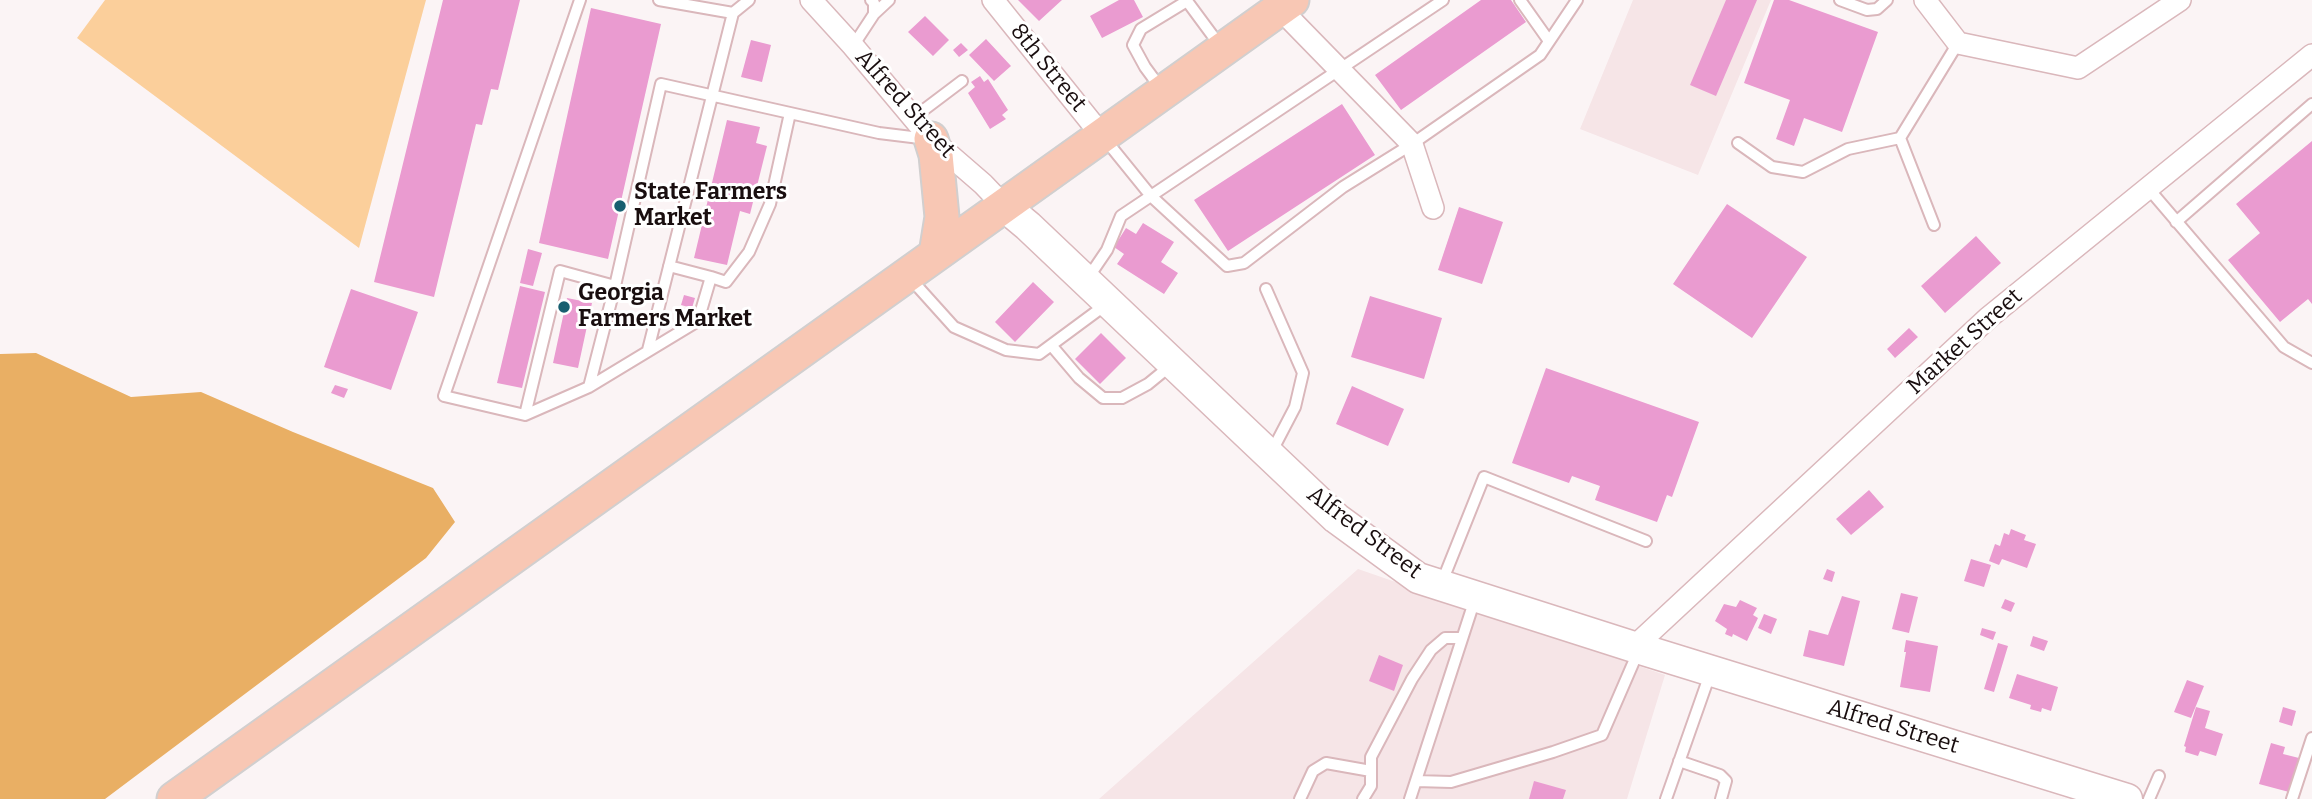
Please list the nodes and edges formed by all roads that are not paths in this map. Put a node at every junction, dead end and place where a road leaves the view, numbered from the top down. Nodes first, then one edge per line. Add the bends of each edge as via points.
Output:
1 (580, 0) edge
2 (659, 0) edge
3 (749, 0) edge
4 (871, 0) edge
5 (889, 0) edge
6 (993, 0) edge
7 (1443, 0) edge
8 (1520, 0) edge
9 (1840, 0) edge
10 (1887, 0) edge
11 (1924, 0) edge
12 (2180, 0) edge
13 (1572, 2) edge
14 (1282, 3) edge
15 (820, 4) edge
16 (708, 5) edge
17 (733, 13) junction
18 (874, 13) junction
19 (1549, 41) junction
20 (1958, 43) junction
21 (853, 46) junction
22 (1223, 50) junction
23 (2312, 55) edge
24 (1339, 70) junction
25 (962, 81) dead end
26 (1164, 93) junction
27 (713, 96) junction
28 (2312, 104) edge
29 (790, 113) junction
30 (922, 128) junction
31 (1103, 136) junction
32 (1900, 138) junction
33 (1738, 143) dead end
34 (1412, 144) junction
35 (2148, 188) junction
36 (1151, 196) junction
37 (1004, 206) junction
38 (1433, 208) dead end
39 (2176, 222) junction
40 (1934, 225) dead end
41 (936, 254) junction
42 (669, 266) junction
43 (907, 275) junction
44 (711, 277) junction
45 (1086, 281) junction
46 (615, 286) junction
47 (1266, 289) dead end
48 (1109, 302) junction
49 (1051, 345) junction
50 (648, 350) junction
51 (1173, 363) junction
52 (2312, 363) edge
53 (589, 387) junction
54 (525, 415) junction
55 (1269, 456) junction
56 (1646, 541) dead end
57 (1441, 585) junction
58 (1475, 596) junction
59 (1460, 638) junction
60 (1637, 648) junction
61 (1711, 671) junction
62 (2312, 738) edge
63 (1679, 761) junction
64 (1371, 771) junction
65 (2159, 776) dead end
66 (1416, 781) junction
67 (174, 799) edge
68 (1300, 799) edge
69 (1363, 799) edge
70 (1410, 799) edge
71 (1666, 799) edge
72 (1721, 799) edge
73 (2127, 799) edge
74 (2149, 799) edge
75 (2292, 799) edge

1 - 54 lane via 444,396
2 - 16 lane
3 - 17 lane
4 - 18 lane
5 - 18 lane
6 - 31 street, 8th Street via 1041,69
7 - 24 lane
8 - 19 lane
9 - 10 lane via 1867,10 1877,9
11 - 20 street
12 - 20 street via 2078,68
13 - 19 lane
14 - 22 main road
14 - 24 street
15 - 21 street, Alfred Street
16 - 17 lane
17 - 27 lane
18 - 21 lane
19 - 34 lane via 1540,55
20 - 32 lane
21 - 30 street, Alfred Street
22 - 26 main road
22 - 26 lane via 1187,1 1141,29 1133,45
23 - 35 street, Market Street
24 - 34 street
24 - 36 lane
25 - 30 lane
26 - 31 main road
27 - 29 lane
27 - 42 lane
27 - 46 lane via 662,84
28 - 39 lane
29 - 30 lane via 878,133
29 - 44 lane via 770,204 750,252 726,282
30 - 37 street, Alfred Street
30 - 41 main road via 936,155 942,217
31 - 36 lane
31 - 37 main road
32 - 33 lane via 1848,149 1803,172 1772,167
32 - 40 lane
34 - 36 lane via 1343,187 1244,263 1227,266
34 - 38 street
35 - 39 lane
35 - 60 street, Market Street via 1988,318
36 - 45 lane via 1121,216 1107,250
37 - 41 main road
37 - 45 main road, Alfred Street
39 - 52 lane via 2284,347
41 - 43 main road
42 - 44 lane
42 - 50 lane
43 - 49 lane via 954,327 1006,350 1039,354
43 - 67 main road
44 - 50 lane via 698,321
45 - 48 main road, Alfred Street
46 - 53 lane
46 - 54 lane via 560,271
47 - 55 lane via 1303,373 1294,407
48 - 49 lane
48 - 51 main road, Alfred Street
49 - 51 lane via 1103,398 1122,398
50 - 53 lane
51 - 55 main road, Alfred Street
53 - 54 lane
55 - 57 main road, Alfred Street via 1336,518 1419,578
56 - 57 lane via 1484,477
57 - 58 main road, Alfred Street
58 - 59 lane
58 - 60 main road, Alfred Street
59 - 64 lane via 1445,638 1430,650 1371,757
59 - 66 lane
60 - 61 main road, Alfred Street
60 - 66 lane via 1602,735 1451,782
61 - 63 lane
61 - 73 main road, Alfred Street
62 - 75 lane
63 - 71 lane
63 - 72 lane via 1720,775 1726,782
64 - 68 lane via 1325,763 1314,771
64 - 69 lane via 1371,786
65 - 74 lane
66 - 70 lane

